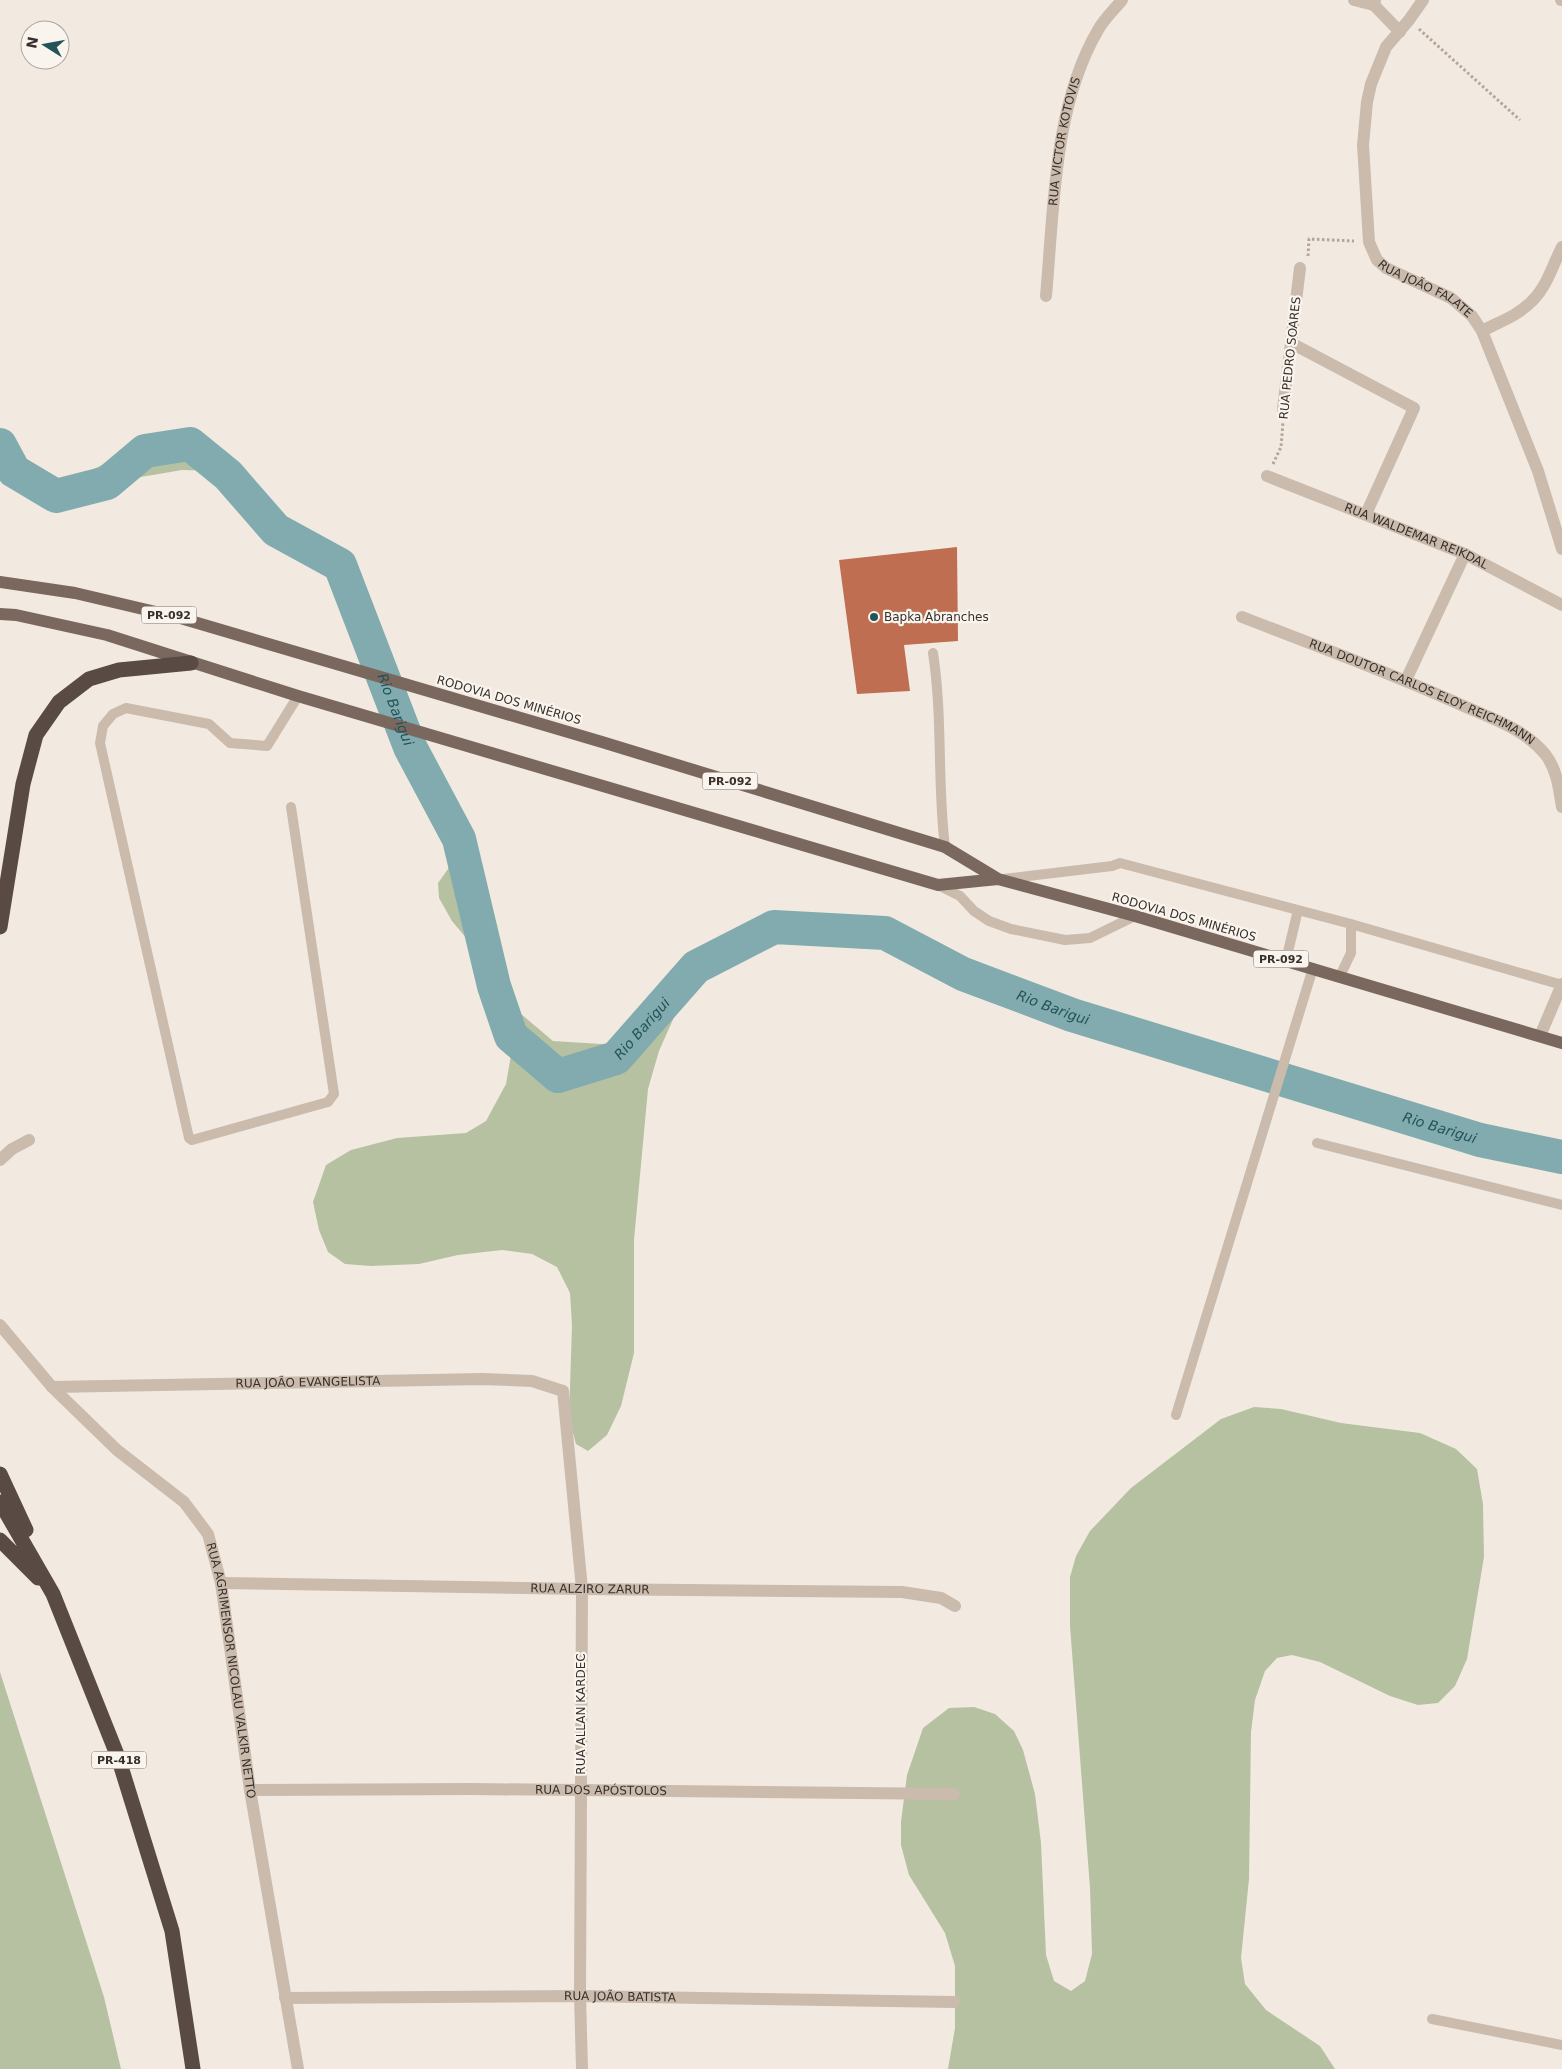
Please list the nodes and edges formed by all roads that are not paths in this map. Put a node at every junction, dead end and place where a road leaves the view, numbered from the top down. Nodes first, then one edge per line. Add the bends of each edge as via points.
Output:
1 (1122, 0) edge
2 (1354, 0) edge
3 (1423, 0) edge
4 (1374, 2) edge
5 (1400, 32) junction
6 (1562, 247) edge
7 (1300, 268) road end
8 (1046, 296) dead end
9 (1482, 331) junction
10 (1291, 343) junction
11 (1283, 409) road end
12 (1267, 476) dead end
13 (1366, 514) junction
14 (1562, 549) edge
15 (1465, 554) junction
16 (0, 582) edge
17 (1562, 605) edge
18 (0, 614) edge
19 (1242, 617) dead end
20 (933, 653) dead end
21 (192, 663) junction
22 (1406, 680) junction
23 (298, 696) junction
24 (291, 807) dead end
25 (1562, 807) edge
26 (945, 847) junction
27 (998, 879) junction
28 (938, 884) junction
29 (1298, 910) junction
30 (1134, 916) junction
31 (1352, 924) junction
32 (0, 927) edge
33 (1286, 960) junction
34 (1313, 968) junction
35 (1340, 976) junction
36 (1562, 985) edge
37 (1540, 1036) junction
38 (1562, 1043) edge
39 (28, 1140) dead end
40 (1318, 1143) dead end
41 (0, 1160) edge
42 (1562, 1205) edge
43 (0, 1325) edge
44 (52, 1386) junction
45 (563, 1390) joint
46 (1176, 1415) dead end
47 (0, 1474) edge
48 (0, 1502) edge
49 (0, 1540) edge
50 (221, 1583) junction
51 (582, 1589) junction
52 (52, 1594) junction
53 (955, 1606) dead end
54 (250, 1790) junction
55 (580, 1792) junction
56 (954, 1794) dead end
57 (580, 1996) junction
58 (286, 1998) junction
59 (954, 2002) dead end
60 (1432, 2019) dead end
61 (1562, 2044) edge
62 (193, 2069) edge
63 (298, 2069) edge
64 (582, 2069) edge

1 - 8 street, RUA VICTOR KOTOVIS via 1098,28 1082,60 1070,96 1062,138
2 - 4 street
3 - 5 street, RUA JOÃO FALATE
4 - 5 street
5 - 9 street, RUA JOÃO FALATE via 1381,56 1371,84 1364,122 1369,242 1377,260 1386,268 1451,298 1472,316
6 - 9 street via 1533,301
7 - 10 street, RUA PEDRO SOARES
9 - 14 street, RUA JOÃO FALATE via 1538,470
10 - 11 street, RUA PEDRO SOARES
10 - 13 street via 1414,408
12 - 13 street, RUA WALDEMAR REIKDAL
13 - 15 street, RUA WALDEMAR REIKDAL
15 - 17 street, RUA WALDEMAR REIKDAL
15 - 22 street
16 - 26 main road, RODOVIA DOS MINÉRIOS / PR-092 via 75,593 177,617
18 - 21 main road, RODOVIA DOS MINÉRIOS / PR-092 via 107,635
19 - 22 street, RUA DOUTOR CARLOS ELOY REICHMANN
20 - 26 lane via 938,687 941,818
21 - 23 main road, RODOVIA DOS MINÉRIOS / PR-092
21 - 32 highway via 119,670 89,679 59,702 36,735 23,784
22 - 25 street, RUA DOUTOR CARLOS ELOY REICHMANN via 1514,728 1530,739 1553,768
23 - 24 lane via 267,746 230,744 209,724 126,708 113,714 104,726 100,743 192,1140 328,1102 334,1094
23 - 28 main road, RODOVIA DOS MINÉRIOS / PR-092
26 - 27 main road, RODOVIA DOS MINÉRIOS / PR-092
27 - 28 main road, RODOVIA DOS MINÉRIOS / PR-092
27 - 29 lane via 1120,863
27 - 30 main road, RODOVIA DOS MINÉRIOS / PR-092
28 - 30 lane via 960,896 989,921 1011,930 1065,940 1090,938
29 - 31 lane
29 - 33 lane
30 - 33 main road, RODOVIA DOS MINÉRIOS / PR-092
31 - 35 lane via 1351,953
31 - 36 lane
33 - 34 main road, RODOVIA DOS MINÉRIOS / PR-092
34 - 35 main road, RODOVIA DOS MINÉRIOS / PR-092
34 - 46 lane
35 - 37 main road, RODOVIA DOS MINÉRIOS / PR-092
36 - 37 street
37 - 38 main road, RODOVIA DOS MINÉRIOS / PR-092
39 - 41 street
40 - 42 lane
43 - 44 street, RUA AGRIMENSOR NICOLAU VALKIR NETTO
44 - 45 street, RUA JOÃO EVANGELISTA via 482,1379 532,1381
44 - 50 street, RUA AGRIMENSOR NICOLAU VALKIR NETTO via 117,1450 184,1502 208,1534
45 - 51 street, RUA ALLAN KARDEC
47 - 52 highway
48 - 52 highway, PR-418
49 - 52 highway
50 - 51 street, RUA ALZIRO ZARUR
50 - 54 street, RUA AGRIMENSOR NICOLAU VALKIR NETTO
51 - 53 street, RUA ALZIRO ZARUR via 902,1592 941,1598
51 - 55 street, RUA ALLAN KARDEC
52 - 62 highway, PR-418 via 118,1757 172,1931
54 - 55 street, RUA DOS APÓSTOLOS
54 - 58 street, RUA AGRIMENSOR NICOLAU VALKIR NETTO
55 - 56 street, RUA DOS APÓSTOLOS
55 - 57 street, RUA ALLAN KARDEC
57 - 58 street, RUA JOÃO BATISTA
57 - 59 street, RUA JOÃO BATISTA
57 - 64 street, RUA ALLAN KARDEC
58 - 63 street, RUA AGRIMENSOR NICOLAU VALKIR NETTO
60 - 61 lane

